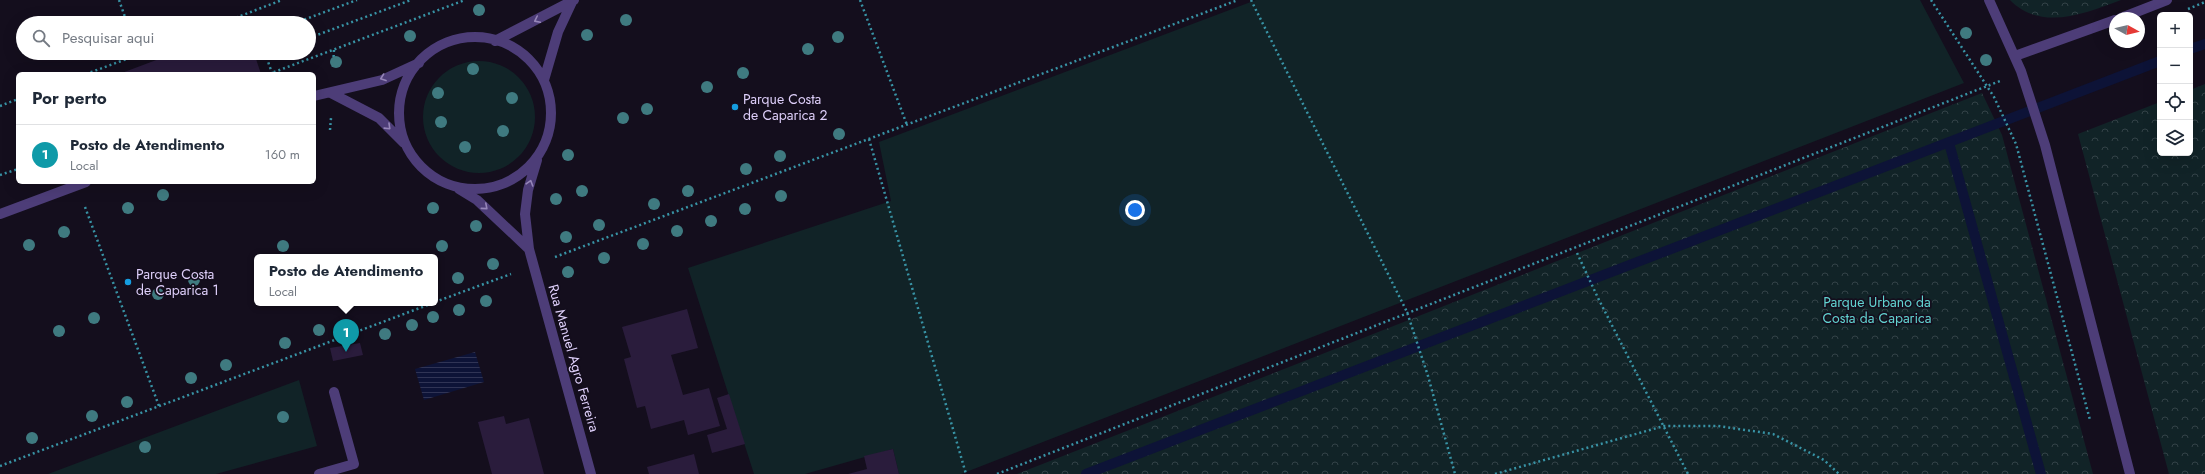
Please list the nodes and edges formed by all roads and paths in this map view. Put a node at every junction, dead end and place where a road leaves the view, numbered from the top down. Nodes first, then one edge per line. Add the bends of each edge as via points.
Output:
1 (119, 0) edge
2 (282, 0) edge
3 (357, 0) edge
4 (411, 0) edge
5 (465, 0) edge
6 (860, 0) edge
7 (1238, 0) edge
8 (1252, 0) edge
9 (1931, 0) edge
10 (1989, 0) edge
11 (2167, 0) edge
12 (573, 1) edge
13 (2136, 12) edge
14 (124, 16) edge
15 (240, 16) edge
16 (314, 16) edge
17 (2109, 22) edge
18 (316, 35) edge
19 (495, 41) junction
20 (316, 56) edge
21 (2015, 56) junction
22 (124, 60) edge
23 (267, 60) edge
24 (306, 60) edge
25 (419, 63) junction
26 (91, 72) edge
27 (271, 72) edge
28 (274, 72) edge
29 (544, 80) junction
30 (1987, 86) junction
31 (331, 93) junction
32 (316, 96) edge
33 (16, 101) edge
34 (0, 106) edge
35 (906, 125) junction
36 (869, 139) junction
37 (404, 143) junction
38 (538, 158) junction
39 (16, 169) edge
40 (0, 175) edge
41 (81, 184) edge
42 (453, 186) junction
43 (0, 214) edge
44 (529, 249) junction
45 (1577, 252) dead end
46 (533, 265) junction
47 (438, 301) edge
48 (426, 306) edge
49 (1408, 312) junction
50 (334, 392) dead end
51 (159, 406) junction
52 (1664, 426) junction
53 (2092, 428) dead end
54 (0, 466) edge
55 (319, 474) edge
56 (591, 474) edge
57 (966, 474) edge
58 (997, 474) edge
59 (1455, 474) edge
60 (1495, 474) edge
61 (1688, 474) edge
62 (1839, 474) edge
63 (2130, 474) edge

1 - 14 path
2 - 15 path
3 - 16 path
4 - 18 path
5 - 20 path
6 - 35 path
7 - 35 path
8 - 49 path
9 - 30 path
10 - 21 street
11 - 13 street
12 -> 19 street
12 - 29 street via 558,32
17 - 21 street
19 - 25 street via 471,37 454,41 432,50
19 - 29 street via 513,47 537,69
21 - 63 street via 2045,145
22 - 26 path
23 - 27 path
24 - 28 path
25 -> 31 street via 382,80
25 - 37 street via 407,82 401,100 399,122
29 - 38 street, Rua Manuel Agro Ferreira via 550,96 551,117 548,136
30 - 49 path
30 - 53 path via 2016,144
31 - 32 street
31 -> 37 street via 379,118
33 - 34 path
35 - 36 path
36 - 46 path
36 - 57 path
37 - 42 street via 417,162 430,174
38 - 42 street via 509,182 491,188
44 -> 38 street, Rua Manuel Agro Ferreira via 525,214 528,190
39 - 40 path
41 - 43 street
41 - 51 path
42 -> 44 street via 477,200
44 - 46 street, Rua Manuel Agro Ferreira
45 - 52 path
46 - 47 path
46 - 56 street, Rua Manuel Agro Ferreira
48 - 51 path
49 - 58 path
49 - 59 path
50 - 55 street via 354,464
51 - 54 path
52 - 60 path
52 - 61 path
52 - 62 path via 1718,426 1773,434 1824,460

